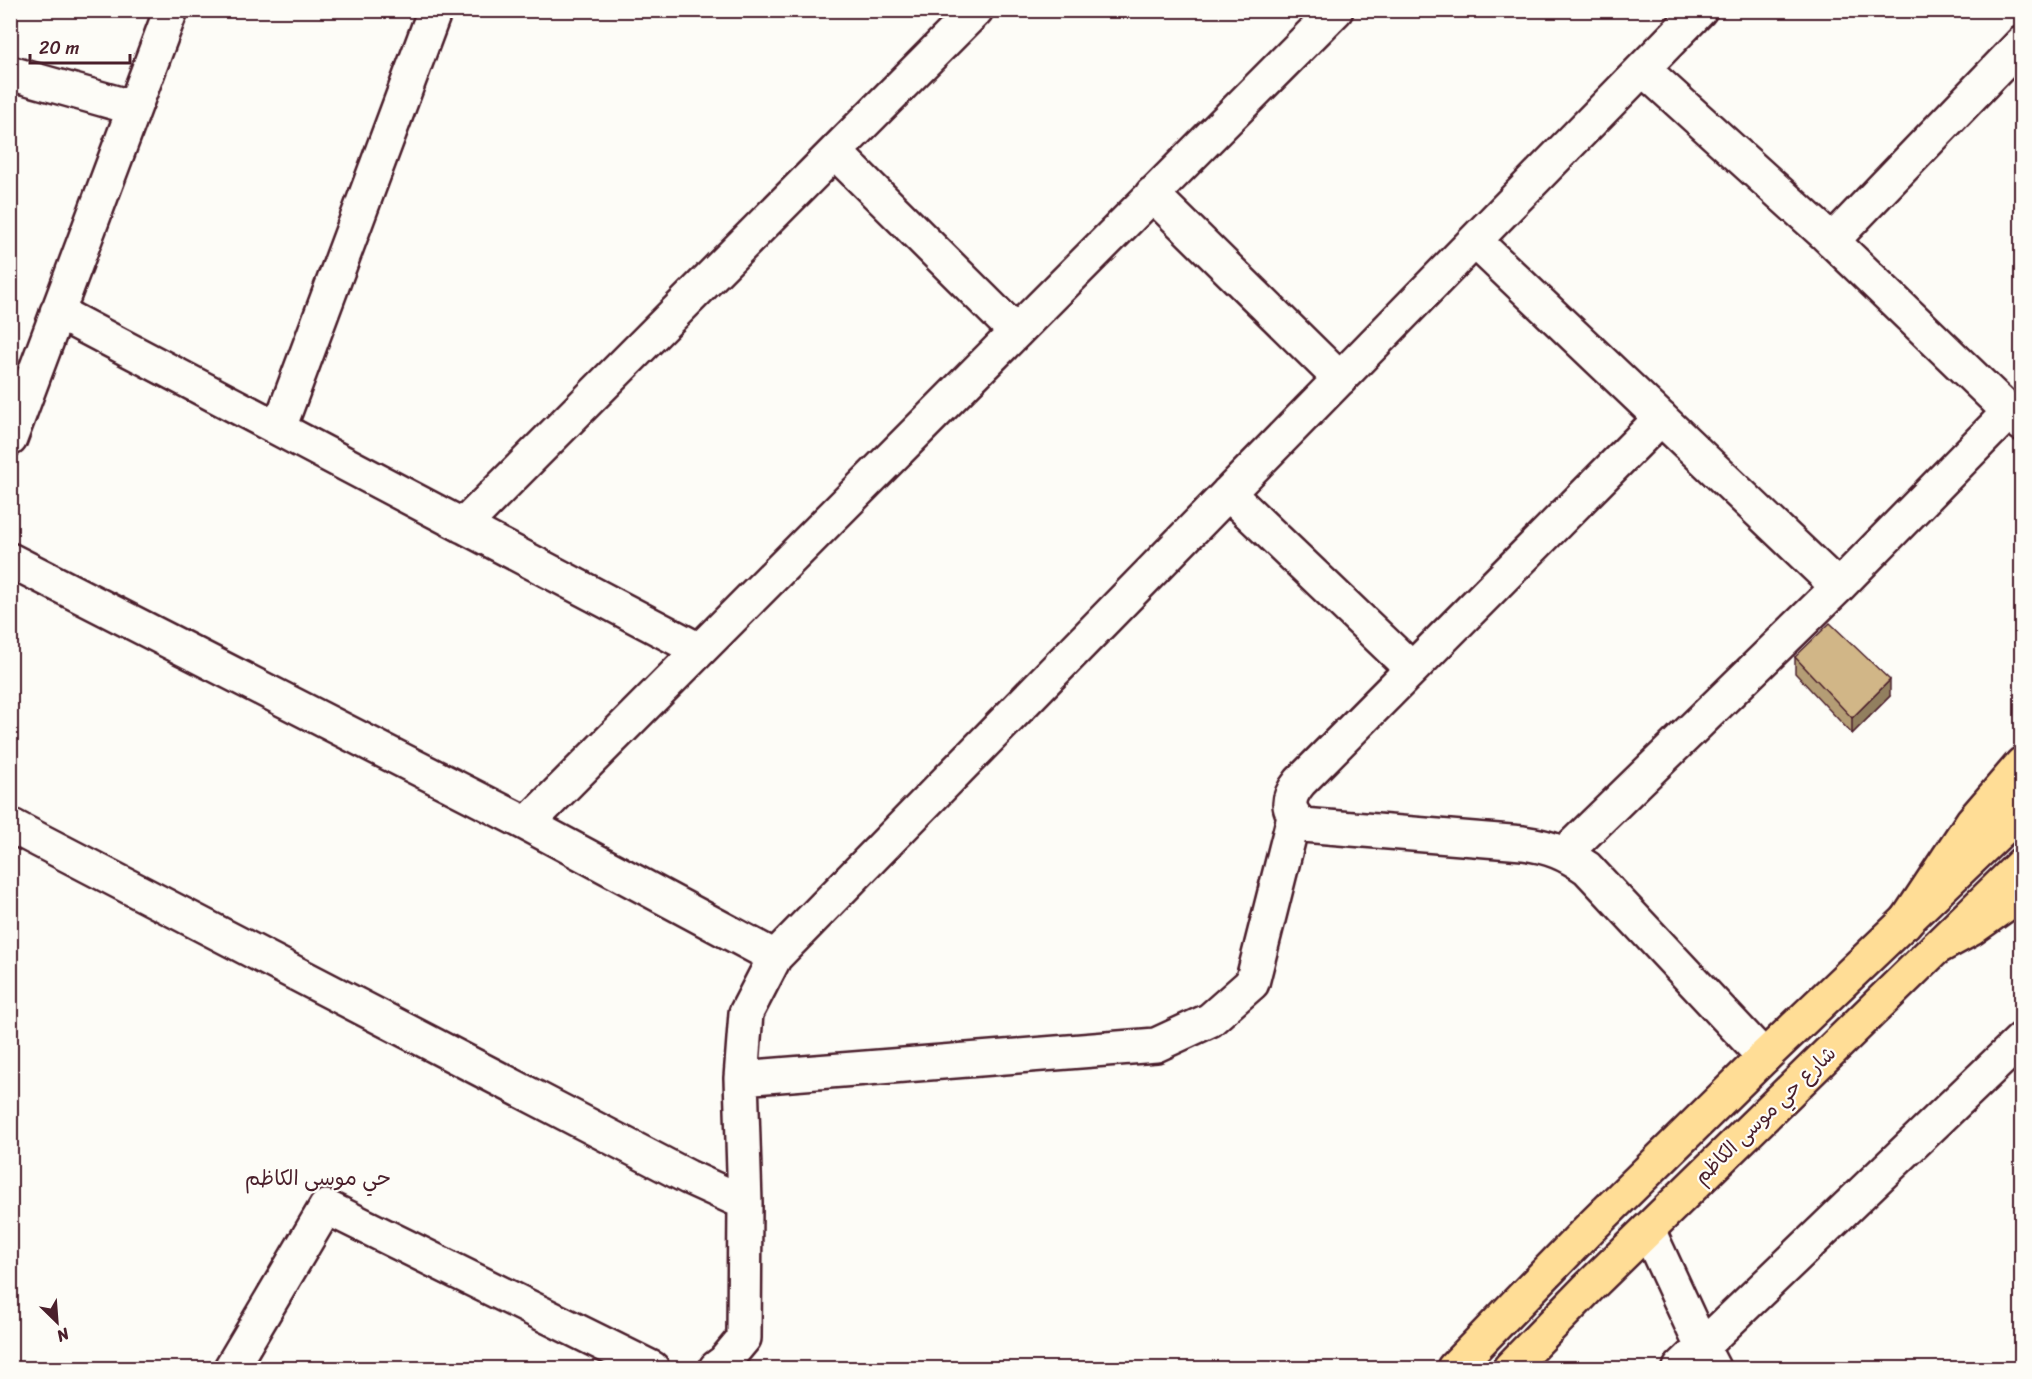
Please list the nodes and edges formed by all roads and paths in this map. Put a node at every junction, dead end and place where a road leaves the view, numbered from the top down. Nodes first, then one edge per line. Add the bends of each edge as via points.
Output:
1 (171, 10) edge
2 (435, 10) edge
3 (976, 10) edge
4 (1336, 10) edge
5 (1700, 10) edge
6 (2016, 60) edge
7 (1643, 69) junction
8 (10, 73) edge
9 (134, 108) junction
10 (835, 152) junction
11 (1152, 195) junction
12 (1475, 241) junction
13 (1832, 241) junction
14 (57, 312) junction
15 (1016, 332) junction
16 (1340, 379) junction
17 (1661, 418) junction
18 (2015, 418) edge
19 (279, 428) junction
20 (10, 439) edge
21 (1228, 493) junction
22 (463, 526) junction
23 (10, 560) edge
24 (1838, 587) junction
25 (699, 650) junction
26 (1412, 669) junction
27 (2022, 764) edge
28 (2022, 810) edge
29 (1294, 817) junction
30 (527, 824) junction
31 (10, 825) edge
32 (1565, 853) junction
33 (2022, 864) edge
34 (2022, 893) edge
35 (1905, 923) junction
36 (1936, 948) junction
37 (775, 957) junction
38 (2022, 1039) edge
39 (1764, 1056) junction
40 (741, 1078) junction
41 (745, 1203) junction
42 (1648, 1230) junction
43 (1698, 1361) edge
44 (231, 1368) edge
45 (652, 1368) edge
46 (716, 1368) edge
47 (1454, 1368) edge
48 (1510, 1368) edge

1 - 9 street
2 - 19 street
3 - 10 street
4 - 11 street
5 - 7 street
6 - 13 street
7 - 12 street
7 - 13 street
8 - 9 street
9 - 14 street
10 - 15 street
10 - 22 street
11 - 15 street
11 - 16 street
12 - 16 street
12 - 17 street
13 - 18 street
14 - 19 street
14 - 20 street
15 - 25 street
16 - 21 street
17 - 24 street
17 - 26 street
18 - 24 street
19 - 22 street
21 - 26 street
21 - 37 street
22 - 25 street
23 - 30 street
24 - 32 street
25 - 30 street
26 - 29 street via 1292,792 1289,804
27 - 35 main road via 1972,822
28 - 35 main road
29 - 32 street via 1303,825 1316,827 1523,843
29 - 40 street via 1252,983 1210,1020 1156,1045
30 - 37 street
31 - 41 street
32 - 39 street via 1587,868
33 - 36 main road, شارع حي موسى الكاظم
34 - 36 main road
35 - 39 main road
36 - 42 main road, شارع حي موسى الكاظم
37 - 40 street via 746,1013
38 - 43 street
39 - 47 main road
40 - 41 street
41 - 46 street via 744,1338
42 - 43 street
42 - 48 main road, شارع حي موسى الكاظم
44 - 45 street via 326,1207

